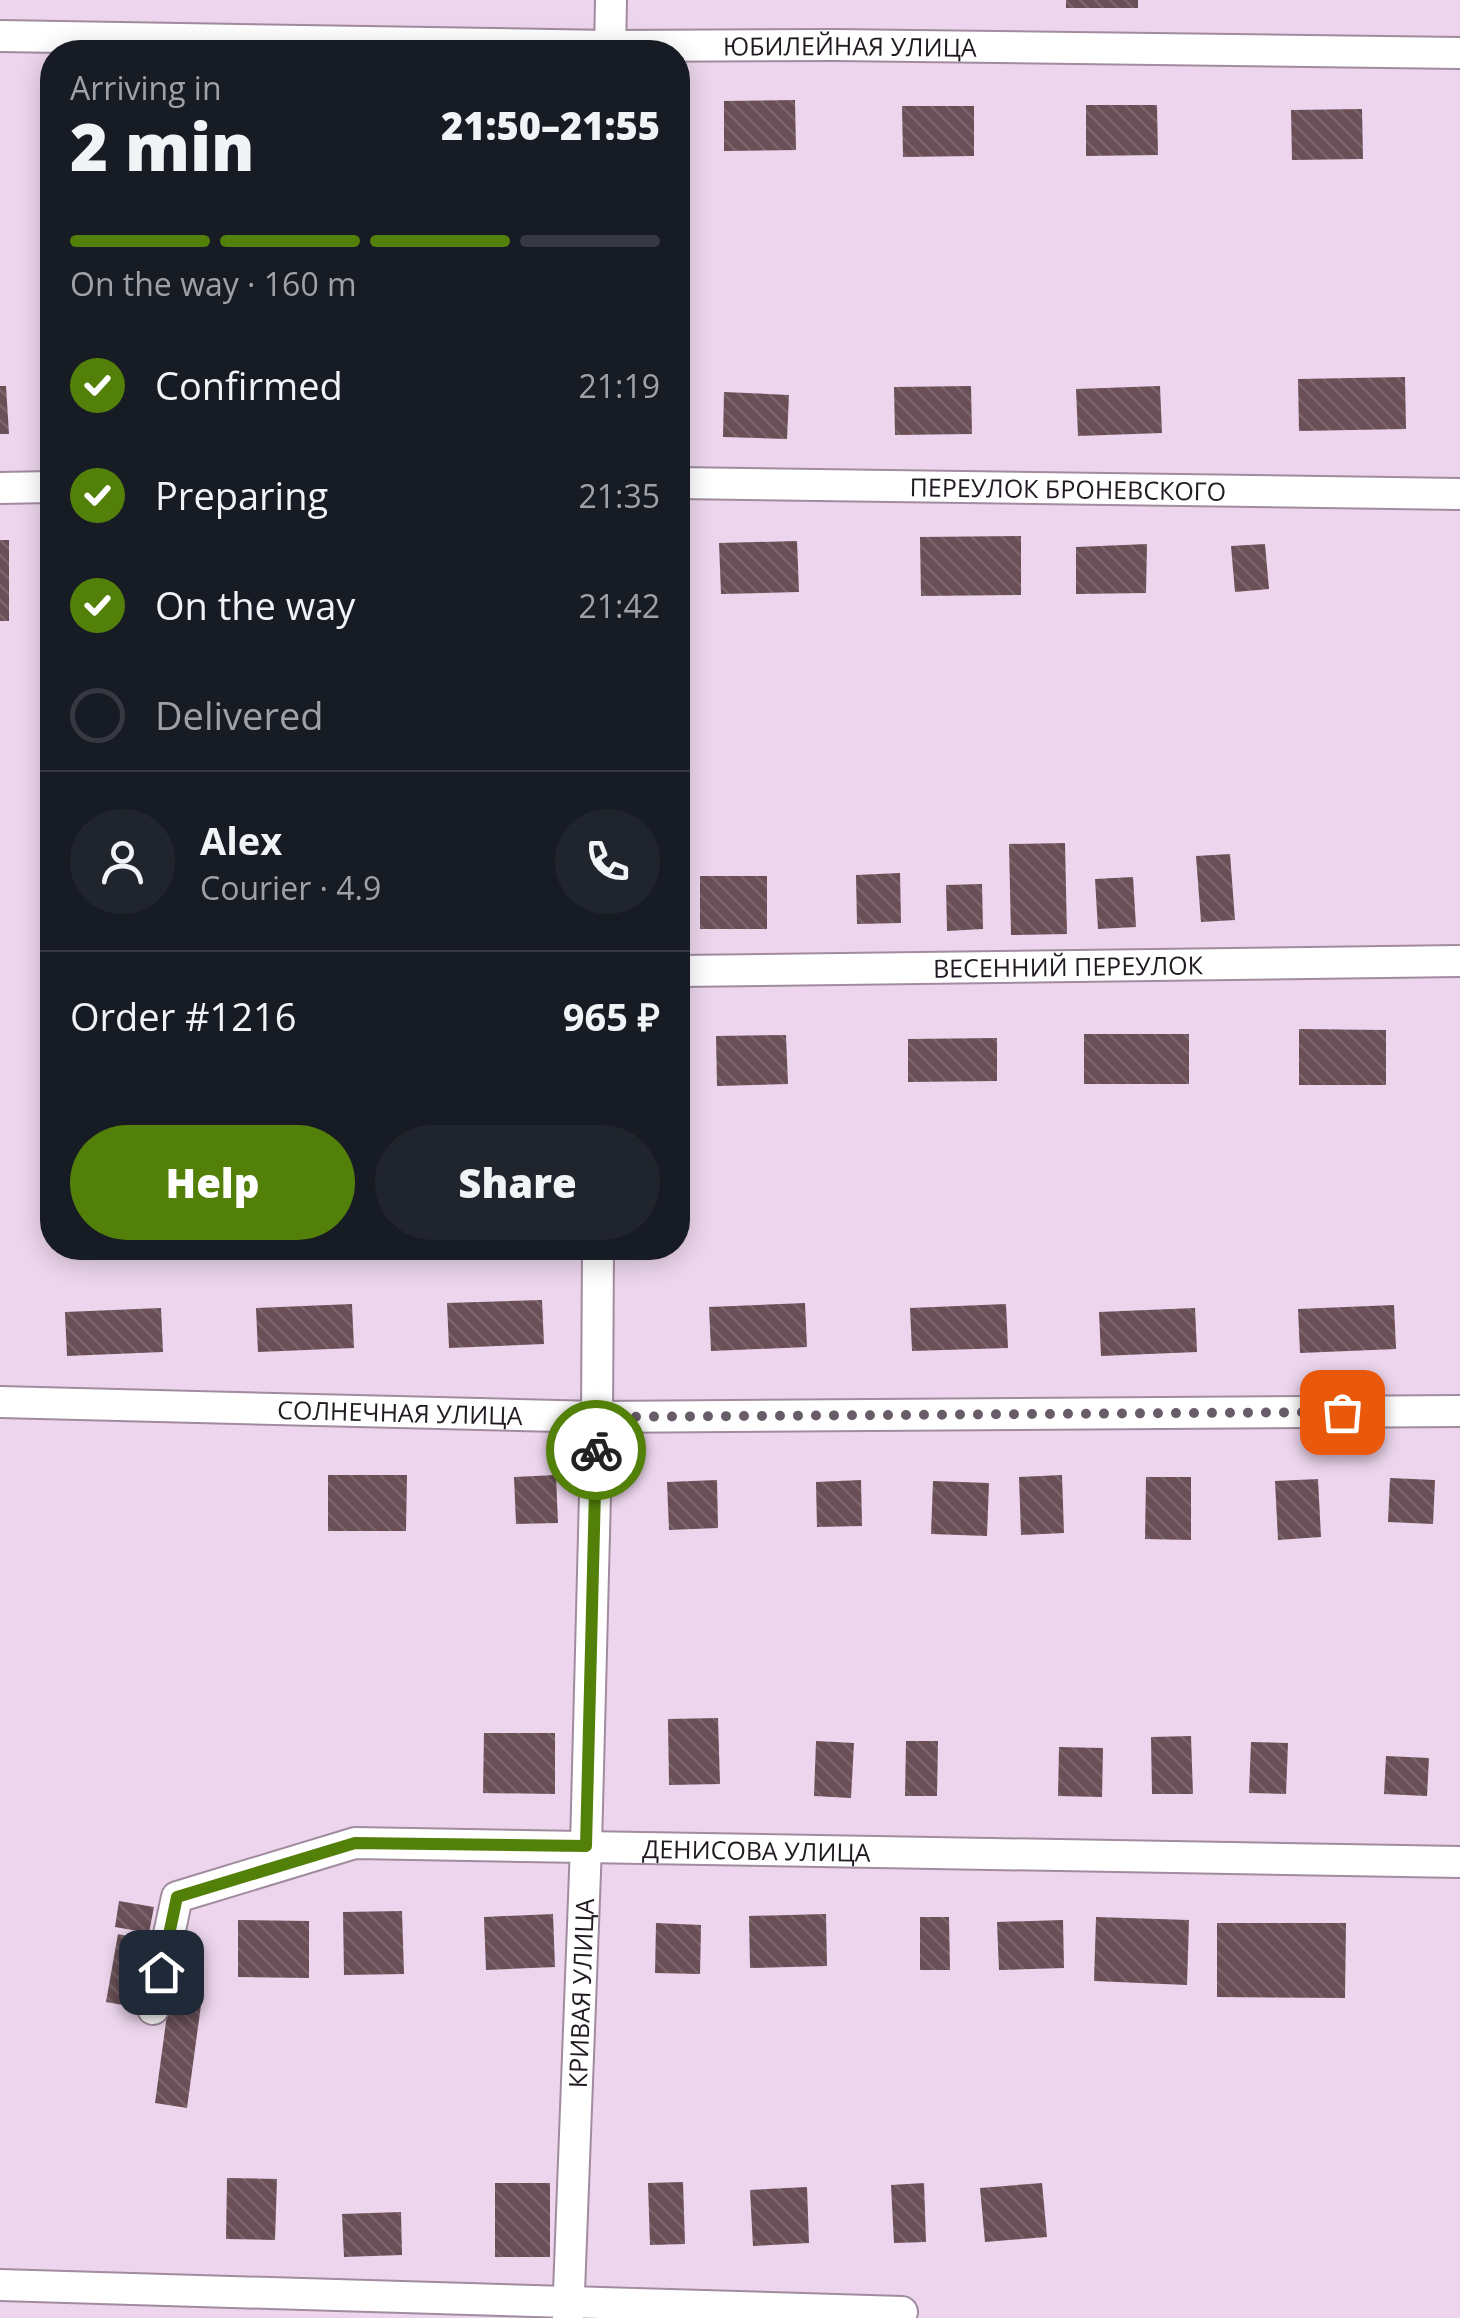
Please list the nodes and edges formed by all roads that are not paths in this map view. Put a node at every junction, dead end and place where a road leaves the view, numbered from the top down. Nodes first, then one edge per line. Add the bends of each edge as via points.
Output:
1 (611, 0) edge
2 (0, 36) edge
3 (188, 40) edge
4 (610, 40) edge
5 (690, 48) edge
6 (1460, 52) edge
7 (690, 483) edge
8 (40, 487) edge
9 (0, 488) edge
10 (1460, 494) edge
11 (1460, 961) edge
12 (690, 971) edge
13 (598, 1260) edge
14 (0, 1402) edge
15 (1460, 1411) edge
16 (597, 1417) junction
17 (586, 1846) junction
18 (1460, 1862) edge
19 (153, 2009) dead end
20 (0, 2285) edge
21 (569, 2310) edge
22 (902, 2312) dead end

1 - 4 street
2 - 3 street, ЮБИЛЕЙНАЯ УЛИЦА
5 - 6 street, ЮБИЛЕЙНАЯ УЛИЦА
7 - 10 street, ПЕРЕУЛОК БРОНЕВСКОГО
8 - 9 street
11 - 12 street, ВЕСЕННИЙ ПЕРЕУЛОК
13 - 16 street, КРИВАЯ УЛИЦА
14 - 16 street, СОЛНЕЧНАЯ УЛИЦА
15 - 16 street, СОЛНЕЧНАЯ УЛИЦА
16 - 17 street, КРИВАЯ УЛИЦА
17 - 18 street, ДЕНИСОВА УЛИЦА
17 - 19 street, ДЕНИСОВА УЛИЦА via 355,1843 177,1897
17 - 21 street, КРИВАЯ УЛИЦА
20 - 21 street
21 - 22 street

